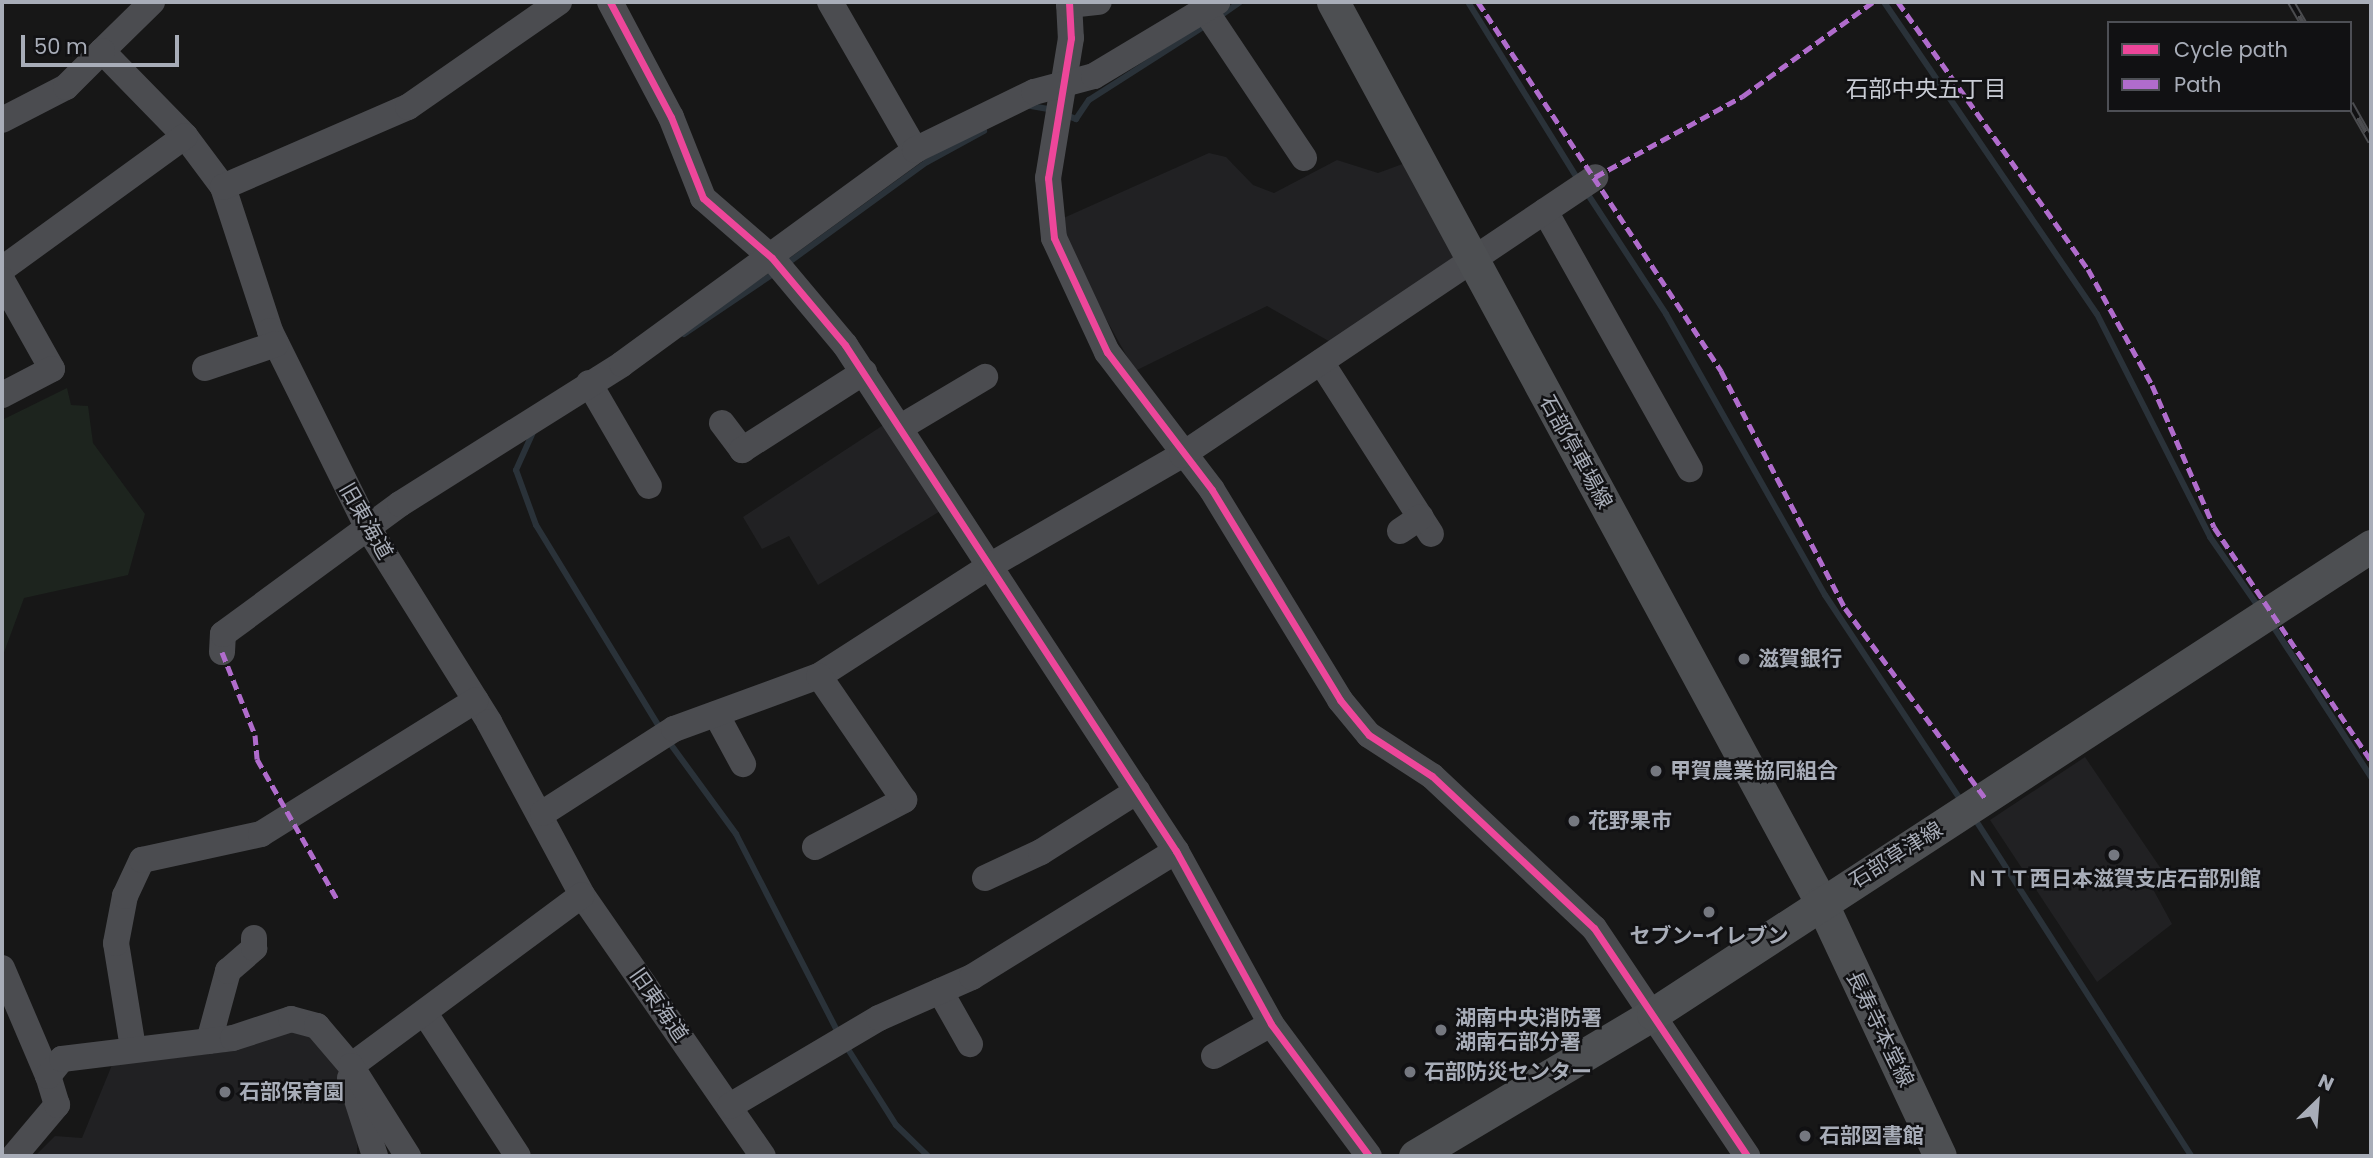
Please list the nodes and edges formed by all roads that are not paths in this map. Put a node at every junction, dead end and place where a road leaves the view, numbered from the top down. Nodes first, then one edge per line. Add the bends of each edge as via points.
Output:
1 (152, 2) edge
2 (559, 2) edge
3 (610, 2) edge
4 (830, 2) edge
5 (1099, 2) edge
6 (1333, 2) edge
7 (1069, 3) edge
8 (1211, 6) edge
9 (102, 51) junction
10 (1065, 80) junction
11 (2, 120) edge
12 (185, 136) junction
13 (915, 150) junction
14 (1304, 158) dead end
15 (1595, 177) dead end
16 (223, 187) junction
17 (1545, 211) junction
18 (772, 258) junction
19 (1472, 261) junction
20 (2, 269) edge
21 (2, 280) edge
22 (276, 344) junction
23 (1321, 362) junction
24 (205, 368) dead end
25 (864, 372) junction
26 (985, 377) dead end
27 (589, 383) junction
28 (2, 395) edge
29 (722, 423) dead end
30 (901, 427) junction
31 (1182, 455) junction
32 (1690, 469) dead end
33 (649, 486) dead end
34 (1417, 527) dead end
35 (369, 528) junction
36 (2371, 546) edge
37 (993, 564) junction
38 (222, 652) dead end
39 (819, 676) junction
40 (476, 700) junction
41 (716, 714) junction
42 (743, 764) dead end
43 (1138, 791) junction
44 (542, 813) junction
45 (815, 846) dead end
46 (1176, 851) junction
47 (985, 878) dead end
48 (582, 895) junction
49 (1821, 902) junction
50 (254, 938) dead end
51 (2, 968) edge
52 (940, 991) junction
53 (1653, 1014) junction
54 (426, 1015) junction
55 (1271, 1024) junction
56 (209, 1041) junction
57 (970, 1044) dead end
58 (133, 1048) junction
59 (1214, 1056) dead end
60 (351, 1066) junction
61 (48, 1076) junction
62 (730, 1106) junction
63 (370, 1152) edge
64 (21, 1154) edge
65 (408, 1156) edge
66 (517, 1156) edge
67 (763, 1156) edge
68 (1368, 1156) edge
69 (1415, 1156) edge
70 (1747, 1156) edge
71 (1940, 1156) edge

1 - 9 street
2 - 16 street via 408,107
3 - 18 street via 704,198
4 - 13 street
5 - 7 street
6 - 19 main road, 石部停車場線
7 - 10 street
8 - 10 street via 1094,76
8 - 14 street
9 - 11 street via 66,87
9 - 12 street, 旧東海道
10 - 13 street
10 - 31 street via 1048,178 1054,238 1107,352
12 - 16 street, 旧東海道
12 - 20 street
13 - 18 street via 827,209
15 - 17 street
16 - 22 street, 旧東海道
17 - 19 street
17 - 32 street
18 - 25 street
18 - 27 street
19 - 23 street
19 - 49 main road, 石部停車場線
21 - 28 street via 52,369
22 - 24 street
22 - 35 street, 旧東海道
23 - 31 street
23 - 34 street
25 - 29 street via 742,450
25 - 30 street
26 - 30 street
27 - 33 street
27 - 35 street
30 - 37 street
31 - 37 street
31 - 53 street via 1212,490 1340,700 1369,735 1432,776 1548,881 1594,928
35 - 38 street via 223,634
35 - 40 street, 旧東海道
36 - 49 main road, 石部草津線
37 - 39 street
37 - 43 street
39 - 41 street
39 - 45 street via 904,800
40 - 44 street, 旧東海道
40 - 58 street via 261,834 142,860 125,896 116,943
41 - 42 street
41 - 44 street via 674,729
43 - 46 street
43 - 47 street via 1041,852
44 - 48 street, 旧東海道
46 - 52 street
46 - 55 street
48 - 54 street
48 - 62 street, 旧東海道
49 - 53 main road, 石部草津線
49 - 71 main road, 長寿寺本堂線
50 - 56 street via 254,948 228,971
51 - 61 street
52 - 57 street
52 - 62 street via 879,1018
53 - 69 main road, 石部草津線
53 - 70 street
54 - 60 street
54 - 66 street
55 - 59 street
55 - 68 street
56 - 58 street
56 - 60 street via 291,1019 317,1026
58 - 61 street via 62,1059
60 - 63 street via 349,1085
60 - 65 street
61 - 64 street via 57,1105
62 - 67 street, 旧東海道

